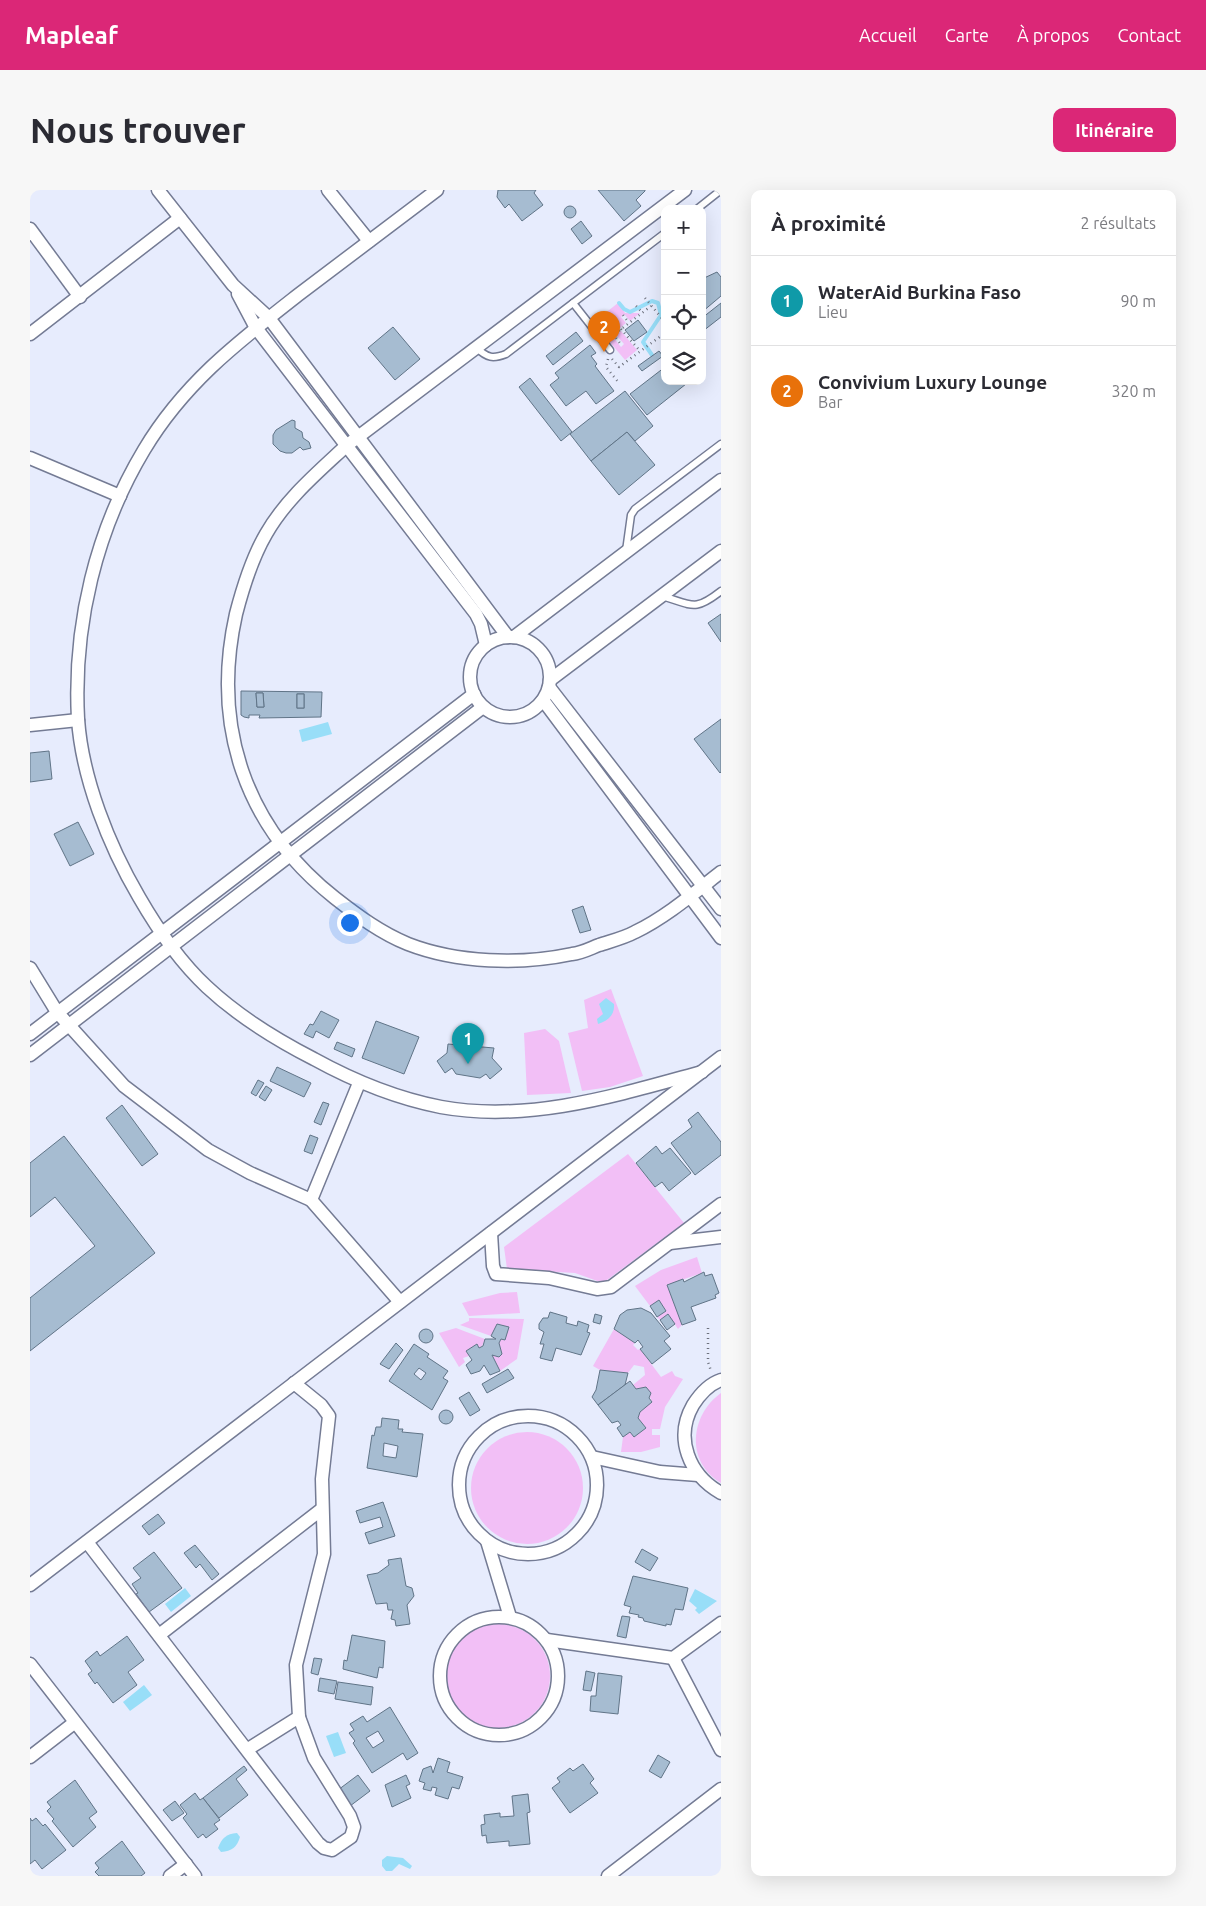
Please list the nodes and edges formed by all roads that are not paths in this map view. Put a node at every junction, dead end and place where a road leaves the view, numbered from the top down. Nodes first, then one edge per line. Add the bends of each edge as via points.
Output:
1 (158, 190) edge
2 (328, 190) edge
3 (437, 190) edge
4 (685, 190) edge
5 (721, 190) edge
6 (702, 205) edge
7 (180, 218) junction
8 (30, 229) edge
9 (661, 236) edge
10 (369, 241) junction
11 (233, 285) junction
12 (80, 297) junction
13 (573, 303) junction
14 (269, 318) junction
15 (256, 328) junction
16 (30, 334) edge
17 (477, 348) junction
18 (610, 352) road end
19 (359, 436) junction
20 (721, 444) edge
21 (346, 446) junction
22 (30, 458) edge
23 (721, 480) edge
24 (120, 496) junction
25 (721, 551) edge
26 (626, 552) junction
27 (721, 591) edge
28 (662, 596) junction
29 (511, 637) junction
30 (486, 645) junction
31 (550, 684) junction
32 (474, 694) junction
33 (543, 700) junction
34 (483, 707) junction
35 (78, 720) junction
36 (30, 725) edge
37 (279, 843) junction
38 (289, 856) junction
39 (721, 872) edge
40 (703, 886) junction
41 (690, 896) junction
42 (721, 909) edge
43 (160, 933) junction
44 (721, 938) edge
45 (171, 947) junction
46 (30, 968) edge
47 (57, 1012) junction
48 (69, 1026) junction
49 (30, 1034) edge
50 (30, 1055) edge
51 (721, 1057) edge
52 (702, 1072) junction
53 (358, 1083) junction
54 (311, 1200) junction
55 (721, 1204) edge
56 (491, 1233) junction
57 (721, 1237) edge
58 (670, 1243) junction
59 (400, 1302) junction
60 (718, 1381) edge
61 (294, 1383) junction
62 (592, 1457) junction
63 (698, 1476) junction
64 (721, 1493) edge
65 (322, 1510) junction
66 (487, 1541) junction
67 (86, 1542) junction
68 (30, 1585) edge
69 (510, 1617) junction
70 (721, 1622) edge
71 (159, 1635) junction
72 (548, 1640) junction
73 (673, 1658) junction
74 (30, 1664) edge
75 (299, 1717) junction
76 (74, 1723) junction
77 (248, 1749) junction
78 (721, 1750) edge
79 (30, 1757) edge
80 (721, 1789) edge
81 (186, 1864) junction
82 (170, 1876) edge
83 (195, 1876) edge
84 (608, 1876) edge

1 - 7 street
2 - 10 street
3 - 10 street
4 - 17 street
5 - 6 lane
7 - 11 street
7 - 12 street
8 - 12 street
9 - 13 lane
10 - 14 street
11 - 14 street
11 - 15 street
12 - 16 street
13 - 17 lane via 506,354 495,358 486,356
13 - 18 lane
14 - 15 street
14 - 19 street
15 - 21 street
15 - 24 street via 215,361 177,403 145,449
17 - 19 street
19 - 21 street
19 - 29 street
20 - 26 lane via 635,509 631,514
21 - 30 street via 476,614
21 - 37 street via 298,491 266,534 242,590 230,641 226,690 233,741 246,784
22 - 24 street
23 - 26 street
24 - 35 street via 102,540 87,597 80,648
25 - 28 street
26 - 29 street
27 - 28 lane via 698,605
28 - 31 street
29 - 30 street via 496,639
29 - 31 street via 527,640 545,656 550,668
30 - 32 street via 478,653 472,668
31 - 33 street
31 - 40 street
32 - 34 street
32 - 37 street
33 - 34 street via 535,708 514,717 498,715
33 - 41 street
34 - 38 street
35 - 36 street
35 - 43 street via 101,817 123,870
37 - 38 street
37 - 43 street
38 - 41 street via 319,886 361,919 409,944 458,957 517,960 574,954 635,932
38 - 45 street
39 - 40 street
40 - 41 street
40 - 42 street
41 - 44 street
43 - 45 street
43 - 47 street
45 - 48 street
45 - 53 street via 205,985 240,1016
46 - 47 street
47 - 48 street
47 - 49 street
48 - 50 street
48 - 54 street via 124,1086 208,1150
51 - 52 street
52 - 53 street via 601,1099 554,1108 499,1111 443,1107
52 - 56 street
53 - 54 street
54 - 59 street
55 - 58 street
56 - 58 street via 496,1274 549,1278 597,1290 611,1287
56 - 59 street
57 - 58 street
59 - 61 street
60 - 63 street via 698,1396 688,1414 684,1436 688,1457
61 - 65 street via 328,1416
61 - 67 street
62 - 63 street via 660,1472
62 - 66 street via 598,1479 596,1501 587,1522 572,1539 552,1550 530,1554 507,1551
62 - 66 street via 579,1438 561,1424 539,1417 516,1417 494,1425 476,1439 464,1459 459,1481 462,1504 471,1525
63 - 64 street
65 - 71 street
65 - 75 street via 324,1554 296,1665
66 - 69 street
67 - 68 street
67 - 71 street
69 - 72 street via 531,1625
69 - 72 street via 488,1617 467,1626 451,1641 442,1661 440,1683 446,1704 459,1721 478,1732 500,1736 522,1732 540,1720 554,1702 559,1681 557,1659
70 - 73 street
71 - 77 street
72 - 73 street
73 - 78 street
74 - 76 street
75 - 77 street
75 - 77 street via 314,1758 353,1822 351,1837 338,1848 327,1850 318,1842
76 - 79 street
76 - 81 street
80 - 84 street
81 - 82 street
81 - 83 street

